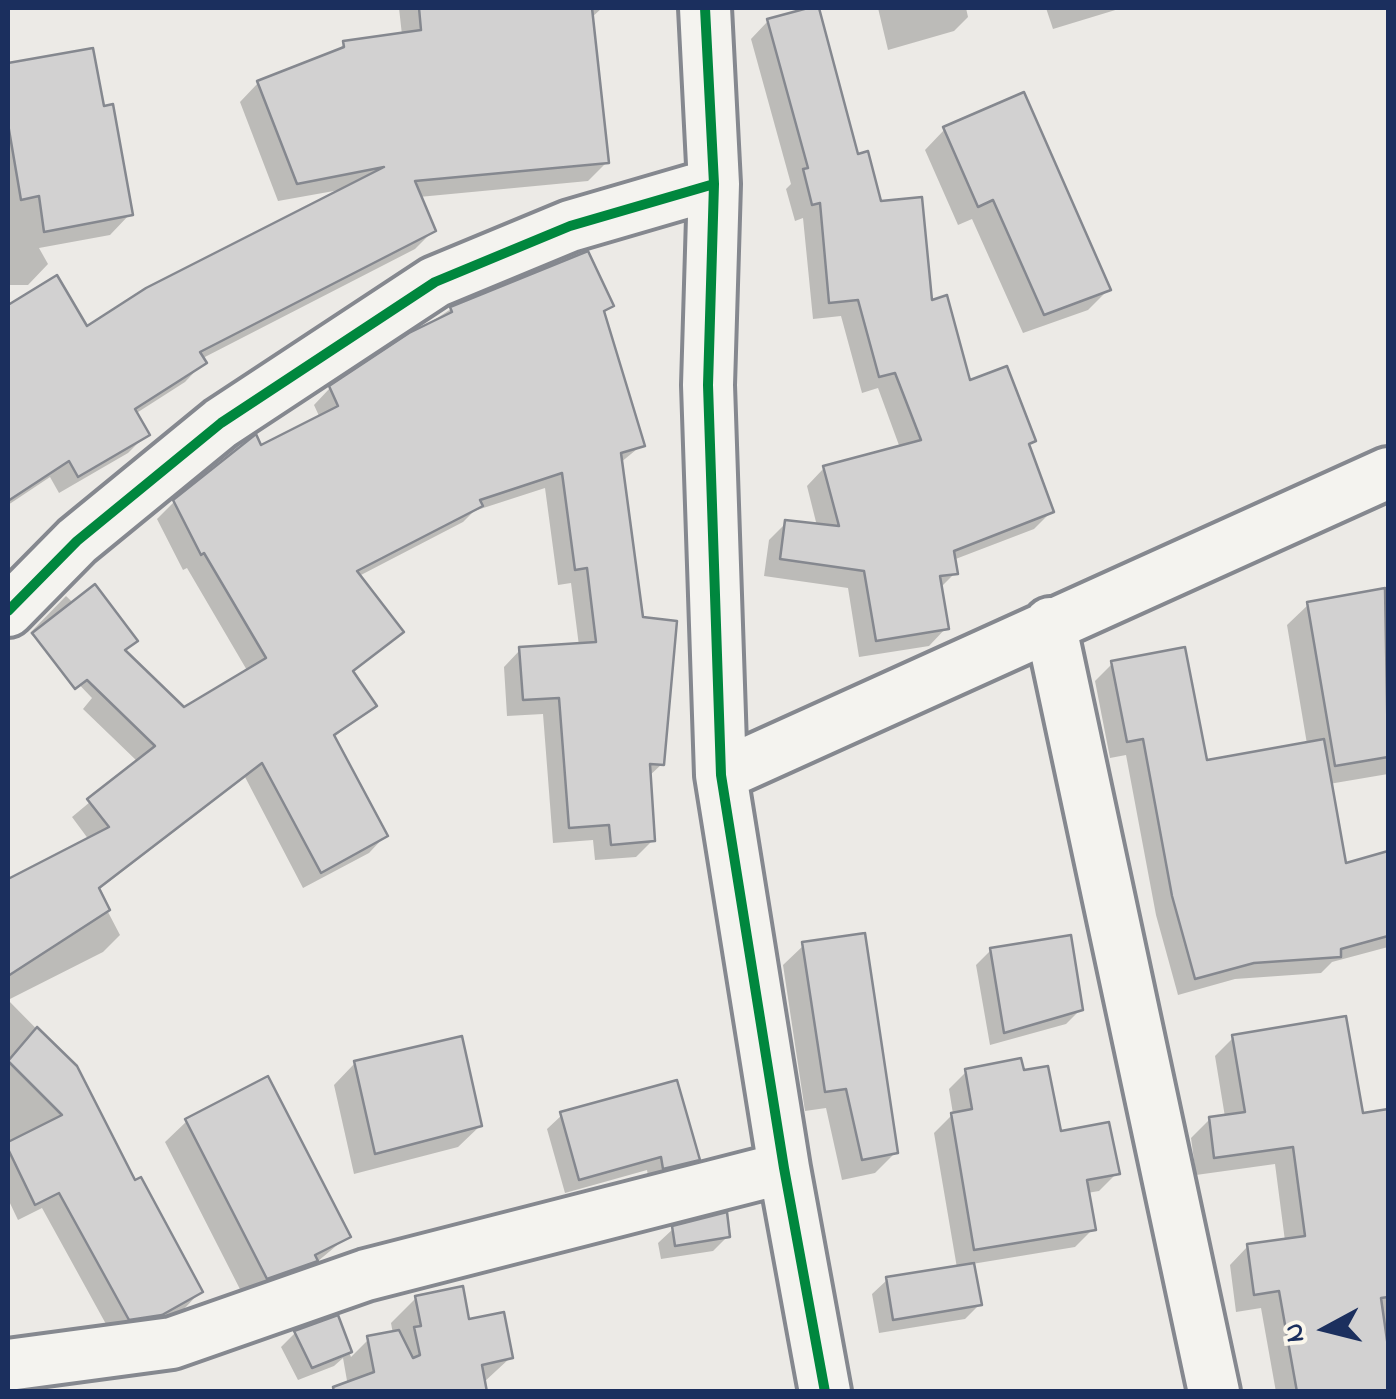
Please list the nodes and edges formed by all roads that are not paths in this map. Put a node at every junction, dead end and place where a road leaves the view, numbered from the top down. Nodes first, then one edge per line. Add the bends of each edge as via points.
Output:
1 (705, 8) edge
2 (714, 184) junction
3 (1388, 472) edge
4 (8, 611) edge
5 (1050, 623) junction
6 (722, 775) junction
7 (784, 1168) junction
8 (8, 1365) edge
9 (826, 1392) edge
10 (1214, 1392) edge

1 - 2 street
2 - 4 street via 570,226 436,282 220,423 76,540
2 - 6 street via 708,386
3 - 5 street
5 - 6 street
5 - 10 street
6 - 7 street
7 - 8 street via 366,1275 172,1344
7 - 9 street

